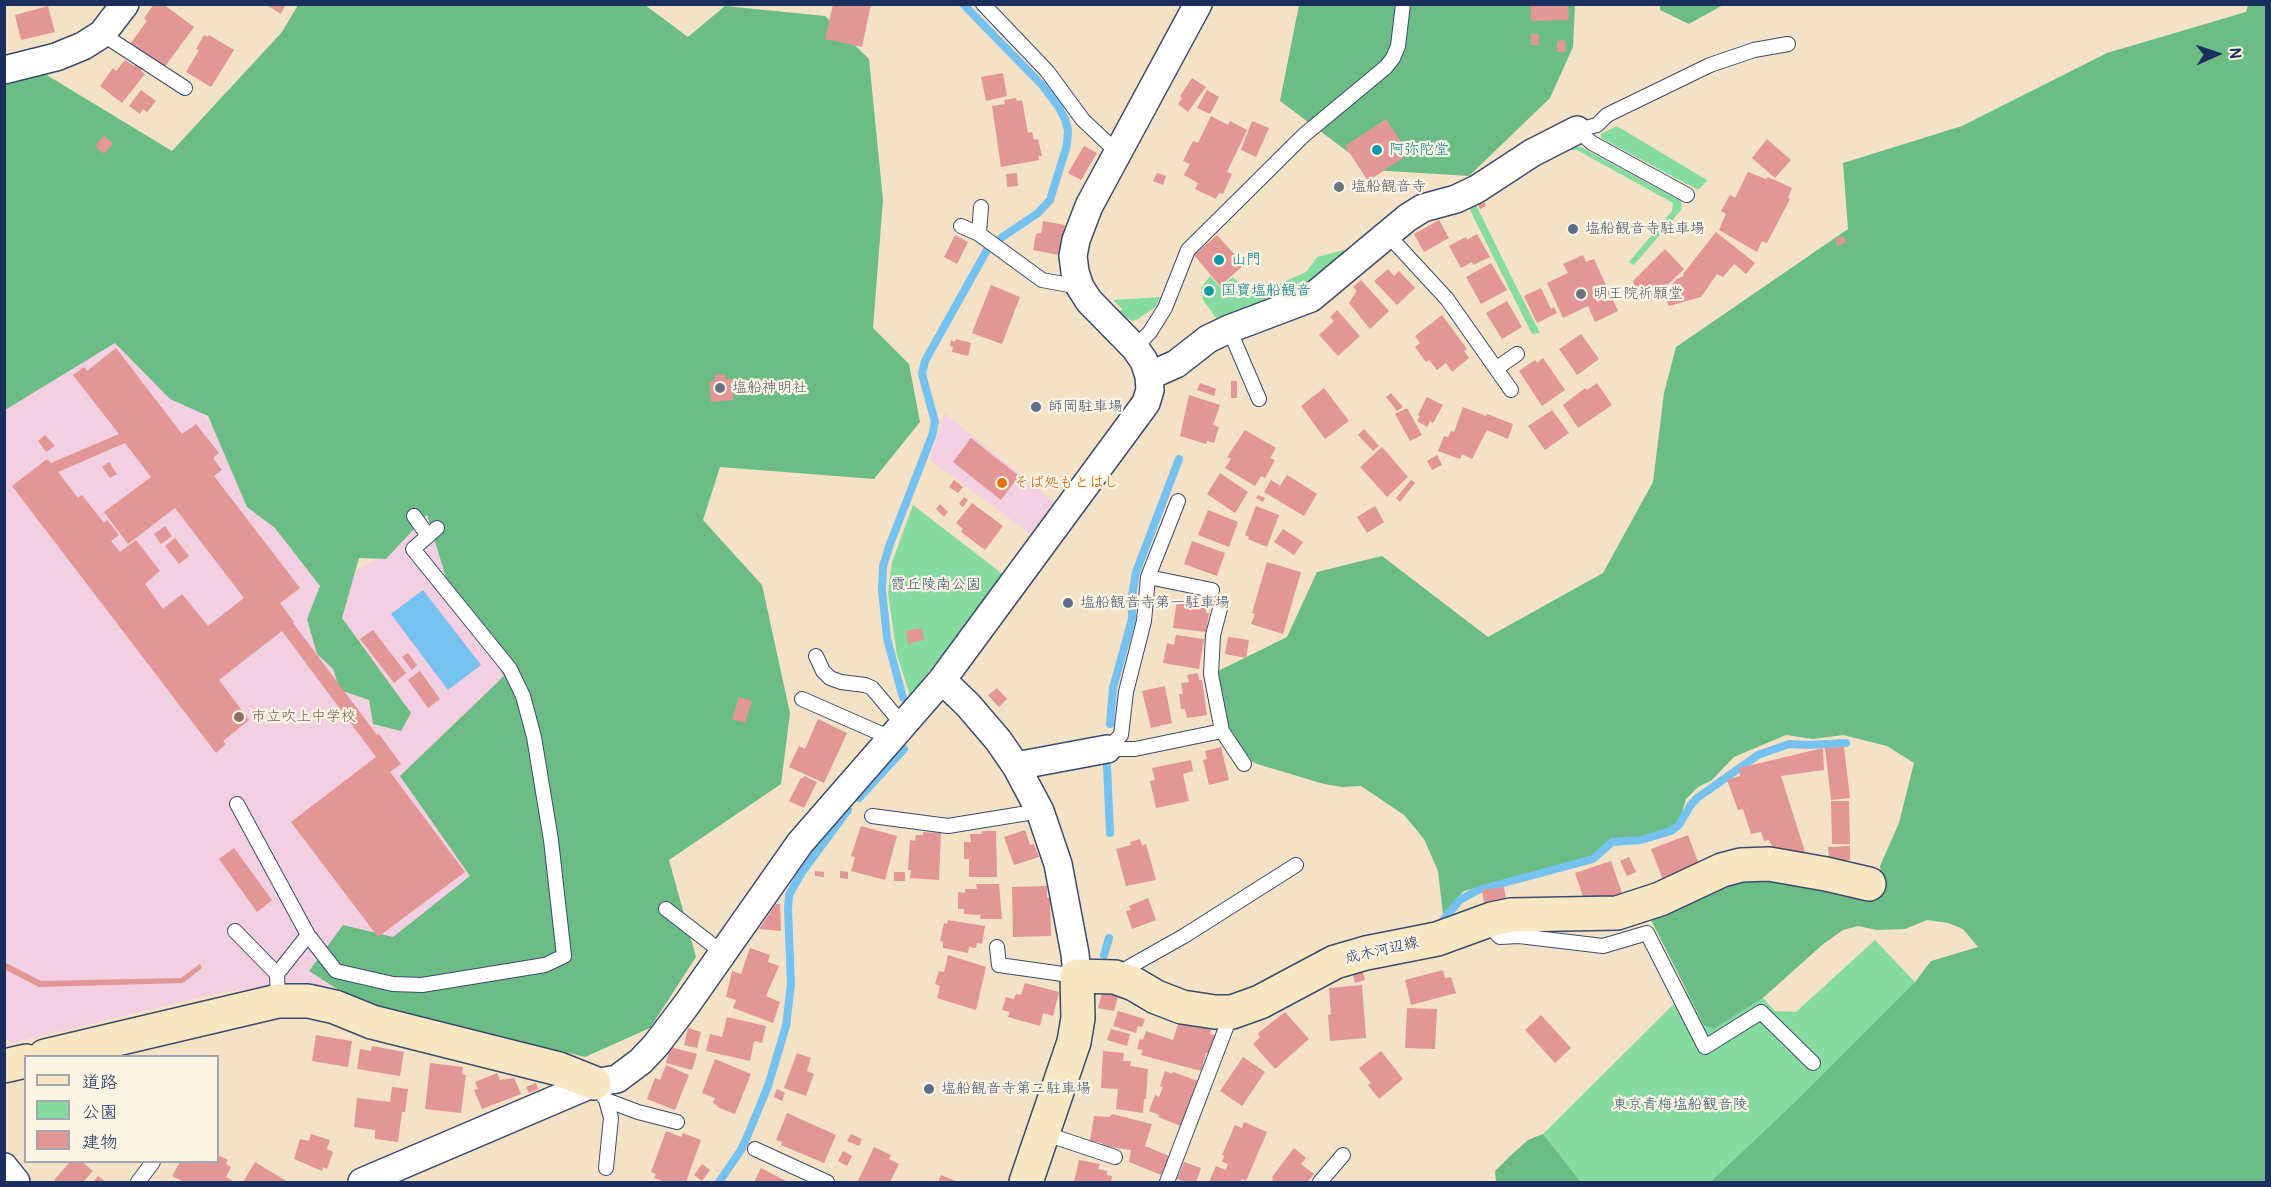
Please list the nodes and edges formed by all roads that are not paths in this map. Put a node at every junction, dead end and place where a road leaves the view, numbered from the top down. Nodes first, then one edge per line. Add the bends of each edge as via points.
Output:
1 (125, 4) edge
2 (983, 4) edge
3 (1198, 4) edge
4 (1403, 4) edge
5 (102, 34) junction
6 (1788, 44) dead end
7 (4, 70) edge
8 (185, 88) dead end
9 (1577, 130) junction
10 (1117, 152) junction
11 (1688, 195) dead end
12 (981, 207) dead end
13 (961, 226) dead end
14 (979, 234) junction
15 (1387, 234) junction
16 (1080, 287) junction
17 (1229, 329) junction
18 (1135, 348) junction
19 (1517, 354) dead end
20 (1497, 368) junction
21 (1149, 376) junction
22 (1511, 390) dead end
23 (1259, 399) dead end
24 (1178, 501) dead end
25 (414, 516) dead end
26 (1148, 577) junction
27 (1212, 590) dead end
28 (1221, 605) dead end
29 (816, 656) dead end
30 (942, 680) junction
31 (802, 699) dead end
32 (1222, 731) junction
33 (897, 732) junction
34 (1107, 748) junction
35 (1244, 764) dead end
36 (1016, 766) junction
37 (237, 804) dead end
38 (1040, 811) junction
39 (872, 816) dead end
40 (1296, 865) dead end
41 (1869, 884) dead end
42 (666, 909) dead end
43 (1485, 922) junction
44 (235, 931) dead end
45 (309, 935) junction
46 (997, 947) dead end
47 (723, 953) junction
48 (1077, 976) junction
49 (1115, 977) junction
50 (278, 987) junction
51 (1232, 1012) junction
52 (48, 1055) edge
53 (24, 1061) edge
54 (1813, 1063) dead end
55 (4, 1066) edge
56 (600, 1091) junction
57 (676, 1122) dead end
58 (1043, 1133) junction
59 (755, 1149) dead end
60 (1343, 1155) dead end
61 (1115, 1157) dead end
62 (152, 1163) edge
63 (4, 1167) edge
64 (606, 1168) dead end
65 (804, 1178) edge
66 (16, 1182) edge
67 (138, 1182) edge
68 (362, 1182) edge
69 (827, 1182) edge
70 (1026, 1182) edge
71 (1167, 1182) edge
72 (1320, 1182) edge

1 - 5 street
2 - 10 lane via 1047,71 1083,120
3 - 10 street
4 - 18 lane via 1398,46 1386,67 1304,135 1188,250 1165,308
5 - 7 street via 56,57
5 - 8 lane
6 - 9 lane via 1754,50 1710,65 1607,115 1597,125
9 - 11 lane via 1592,143
9 - 15 street via 1477,189 1423,208
10 - 16 street via 1076,240 1073,256
12 - 14 lane
13 - 14 lane
14 - 16 lane via 1042,280
15 - 17 street via 1311,298
15 - 20 lane via 1448,299
16 - 18 street
17 - 21 street via 1208,339 1176,364
17 - 23 lane
18 - 21 street
19 - 20 lane
20 - 22 lane
21 - 30 street via 1146,403
24 - 26 lane
25 - 45 lane via 433,532 413,549 510,669 523,696 552,840 564,956 545,965 406,986 336,971
26 - 27 lane
26 - 34 lane via 1144,621 1126,692 1121,735
28 - 32 lane via 1213,635 1211,674
29 - 33 lane via 830,678 872,688
30 - 33 street
30 - 36 street via 986,725
31 - 33 lane
32 - 34 lane via 1136,749
32 - 35 lane
33 - 47 street via 800,843
34 - 36 street
36 - 38 street
37 - 45 lane
38 - 39 lane via 948,826
38 - 48 street via 1058,864
40 - 49 lane
41 - 43 main road, 成木河辺線 via 1769,864 1741,865 1617,913 1534,913
42 - 47 lane
43 - 51 main road, 成木河辺線 via 1437,939 1335,962 1260,1002
43 - 54 lane via 1500,937 1603,946 1647,933 1705,1047 1761,1012
44 - 50 lane
45 - 50 lane
46 - 48 lane via 999,965
47 - 56 street via 656,1045
48 - 49 main road, 成木河辺線
48 - 58 main road via 1074,1042
49 - 51 main road, 成木河辺線 via 1182,1007
50 - 52 main road
50 - 56 main road via 372,1022 559,1069
51 - 71 lane
53 - 55 main road
56 - 57 lane via 638,1112
56 - 64 lane via 611,1119
56 - 68 street
58 - 61 lane
58 - 70 main road
59 - 65 lane
60 - 72 lane
62 - 67 lane
63 - 66 street
65 - 69 lane

